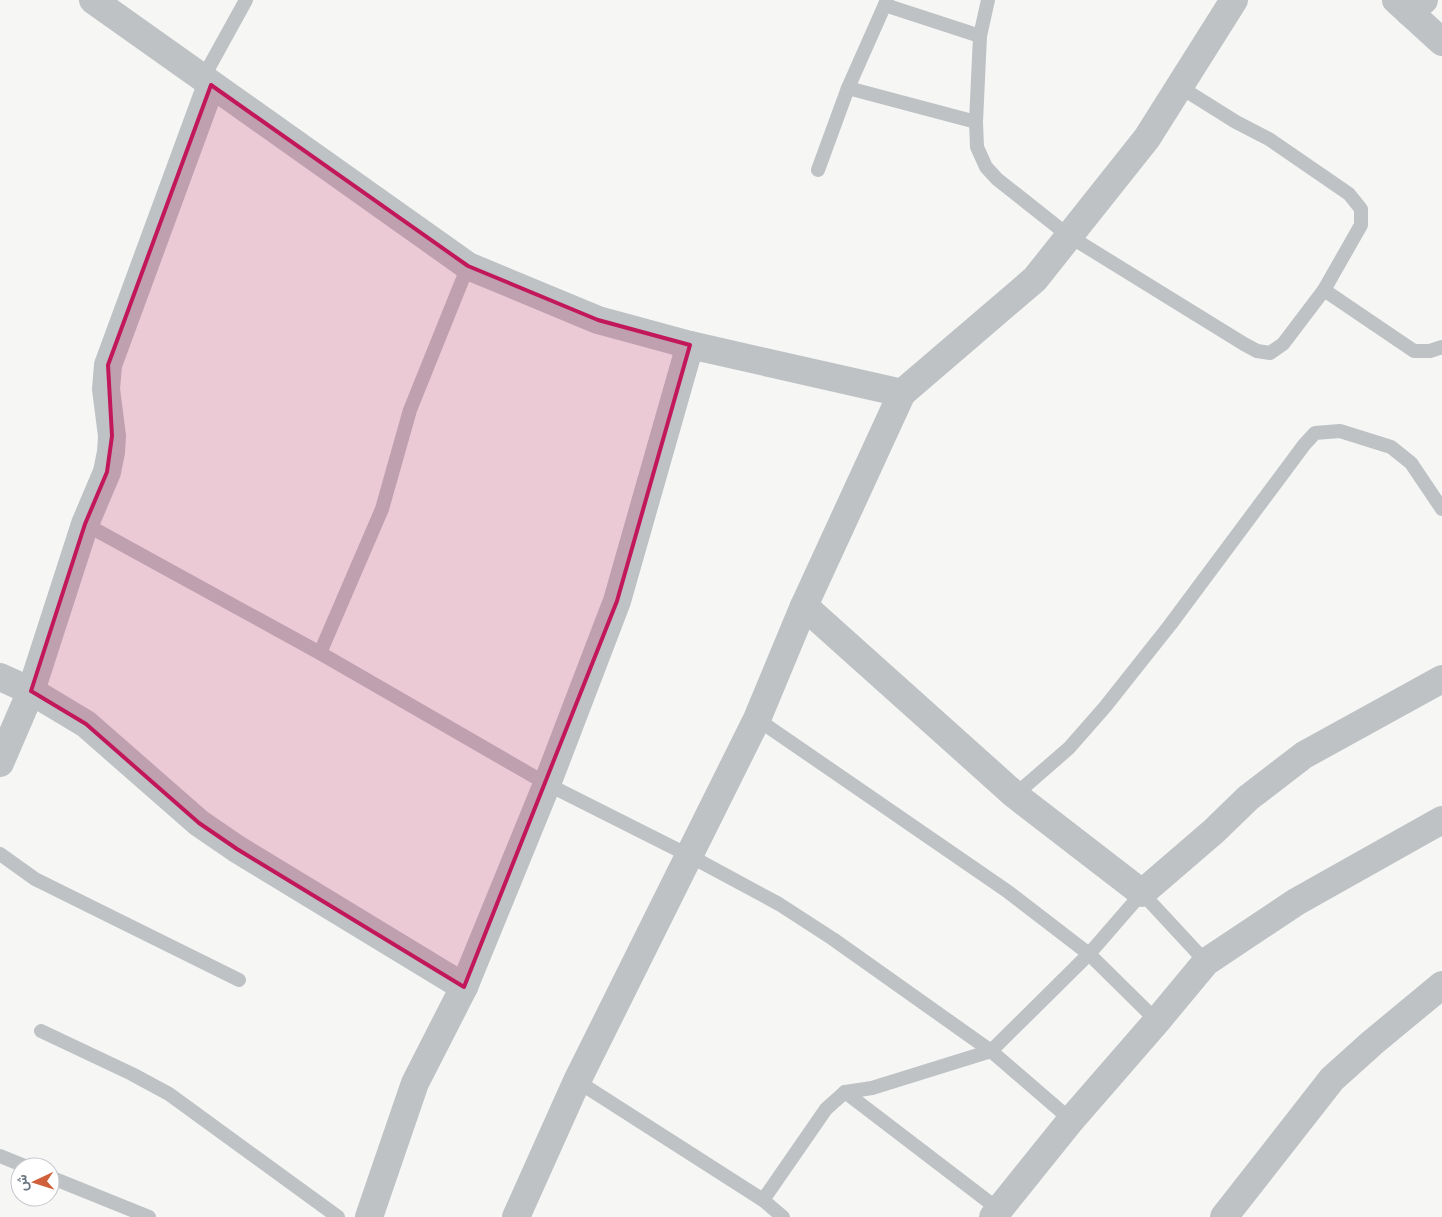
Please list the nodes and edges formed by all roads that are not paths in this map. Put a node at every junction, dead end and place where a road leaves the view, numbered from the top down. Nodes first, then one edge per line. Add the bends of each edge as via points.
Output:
1 (93, 0) edge
2 (246, 0) edge
3 (988, 0) edge
4 (1234, 0) edge
5 (886, 2) edge
6 (1410, 4) edge
7 (980, 36) junction
8 (1442, 42) edge
9 (207, 82) junction
10 (1180, 87) junction
11 (848, 88) junction
12 (976, 122) junction
13 (818, 170) dead end
14 (1069, 236) junction
15 (468, 266) junction
16 (1324, 290) junction
17 (690, 345) junction
18 (1442, 347) edge
19 (902, 393) junction
20 (1442, 509) edge
21 (85, 524) junction
22 (804, 606) junction
23 (320, 653) junction
24 (0, 677) edge
25 (1442, 679) edge
26 (31, 691) junction
27 (757, 719) junction
28 (0, 763) edge
29 (547, 784) junction
30 (1015, 795) junction
31 (1442, 820) edge
32 (0, 854) edge
33 (690, 856) junction
34 (1142, 894) junction
35 (1089, 954) junction
36 (1206, 962) junction
37 (240, 980) dead end
38 (1442, 985) edge
39 (464, 987) junction
40 (1157, 1022) junction
41 (41, 1031) dead end
42 (991, 1051) junction
43 (577, 1081) junction
44 (845, 1092) junction
45 (1071, 1120) junction
46 (60, 1180) edge
47 (763, 1200) junction
48 (1000, 1214) edge
49 (778, 1215) edge
50 (149, 1217) edge
51 (338, 1217) edge
52 (369, 1217) edge
53 (516, 1217) edge
54 (1224, 1217) edge

1 - 9 street
2 - 9 lane
3 - 7 lane
4 - 10 street
5 - 7 lane
5 - 11 lane
6 - 8 street
7 - 12 lane
9 - 15 street
9 - 21 street via 108,365 106,389 111,452 107,472
10 - 14 street via 1147,138
10 - 16 lane via 1269,139 1349,194 1361,209 1362,225
11 - 12 lane
11 - 13 lane
12 - 14 lane via 977,147 986,166 997,179
14 - 16 lane via 1257,351 1270,353 1283,344
14 - 19 street via 1035,279
15 - 17 street via 598,320
15 - 23 lane via 410,410 382,509
16 - 18 lane via 1414,351
17 - 19 street
17 - 29 street via 617,600
19 - 22 street
20 - 30 lane via 1411,463 1391,447 1340,432 1315,433 1105,707 1069,748
21 - 23 lane
21 - 26 street
22 - 27 street
22 - 30 street
23 - 29 lane
24 - 26 street
25 - 34 street via 1304,755 1248,798
26 - 28 street
26 - 39 street via 86,724 199,823 236,849
27 - 33 street
27 - 35 lane via 952,851
29 - 33 lane
29 - 39 street
30 - 34 street
31 - 36 street via 1296,902
32 - 37 lane via 35,879
33 - 42 lane via 779,904
33 - 43 street
34 - 35 lane
34 - 36 lane
35 - 40 lane
35 - 42 lane
36 - 40 street
38 - 54 street via 1332,1079
39 - 52 street via 415,1083
40 - 45 street
41 - 51 lane via 169,1094
42 - 44 lane via 872,1088
42 - 45 lane
43 - 47 lane
43 - 53 street
44 - 47 lane via 826,1109
44 - 48 lane
45 - 48 street
46 - 50 lane
47 - 49 lane

